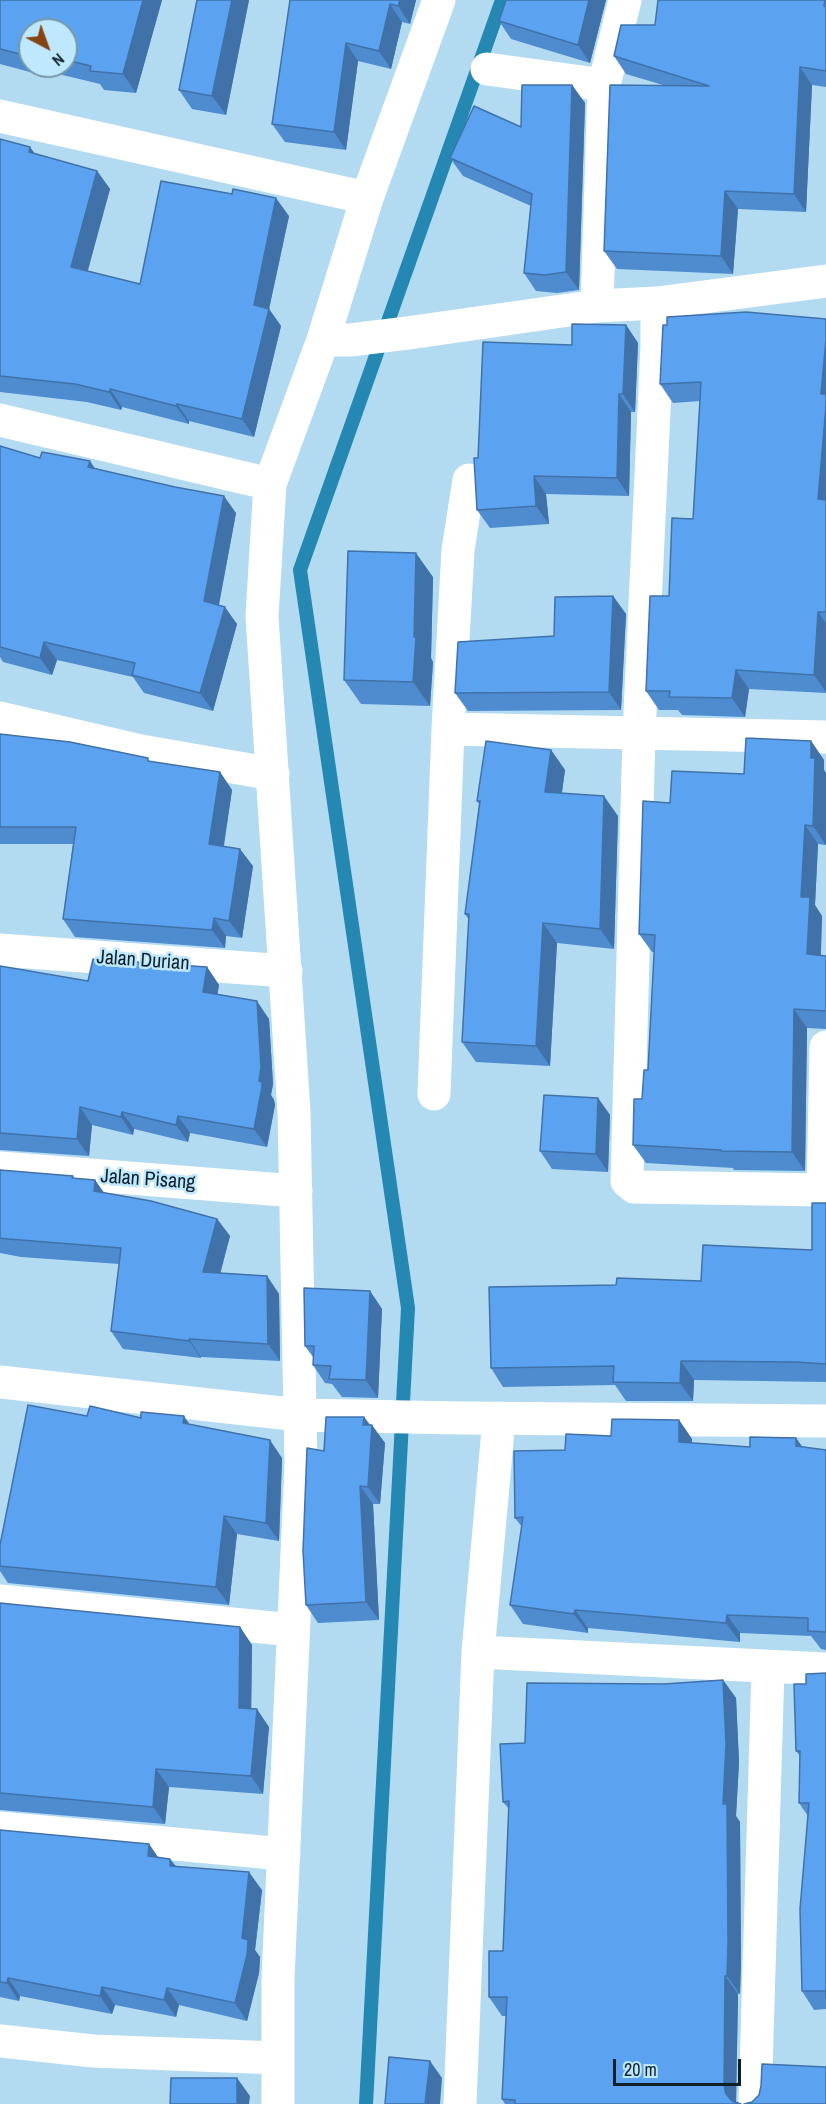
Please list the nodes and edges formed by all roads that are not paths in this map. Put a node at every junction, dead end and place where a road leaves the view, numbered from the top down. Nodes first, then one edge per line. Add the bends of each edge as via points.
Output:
1 (439, 0) edge
2 (625, 0) edge
3 (487, 69) dead end
4 (604, 85) junction
5 (0, 116) edge
6 (367, 198) junction
7 (826, 281) edge
8 (657, 303) junction
9 (597, 306) junction
10 (337, 340) junction
11 (0, 420) edge
12 (469, 480) dead end
13 (270, 484) junction
14 (0, 718) edge
15 (448, 729) junction
16 (639, 734) junction
17 (826, 737) edge
18 (273, 774) junction
19 (0, 950) edge
20 (286, 971) junction
21 (826, 1047) edge
22 (434, 1094) dead end
23 (0, 1168) edge
24 (824, 1190) edge
25 (296, 1191) junction
26 (0, 1383) edge
27 (300, 1415) junction
28 (499, 1419) junction
29 (826, 1420) edge
30 (0, 1601) edge
31 (293, 1630) junction
32 (478, 1652) junction
33 (768, 1668) junction
34 (826, 1669) edge
35 (0, 1828) edge
36 (284, 1854) junction
37 (0, 2041) edge
38 (278, 2058) junction
39 (279, 2104) edge
40 (460, 2104) edge
41 (755, 2104) edge

1 - 6 street
2 - 4 street
3 - 4 street
4 - 9 street
5 - 6 street
6 - 10 street
7 - 8 street
8 - 9 street
8 - 16 street
9 - 10 street
10 - 13 street
11 - 13 street
12 - 15 street via 458,550
13 - 18 street via 262,616
14 - 18 street via 141,751
15 - 16 street
15 - 22 street
16 - 17 street
16 - 24 street via 627,1181 634,1187
18 - 20 street
19 - 20 street, Jalan Durian
20 - 25 street
21 - 24 street
23 - 25 street, Jalan Pisang
25 - 27 street
26 - 27 street
27 - 28 street
27 - 31 street
28 - 29 street
28 - 32 street
30 - 31 street
31 - 36 street
32 - 33 street
32 - 40 street
33 - 34 street
33 - 41 street
35 - 36 street
36 - 38 street
37 - 38 street via 93,2051
38 - 39 street

